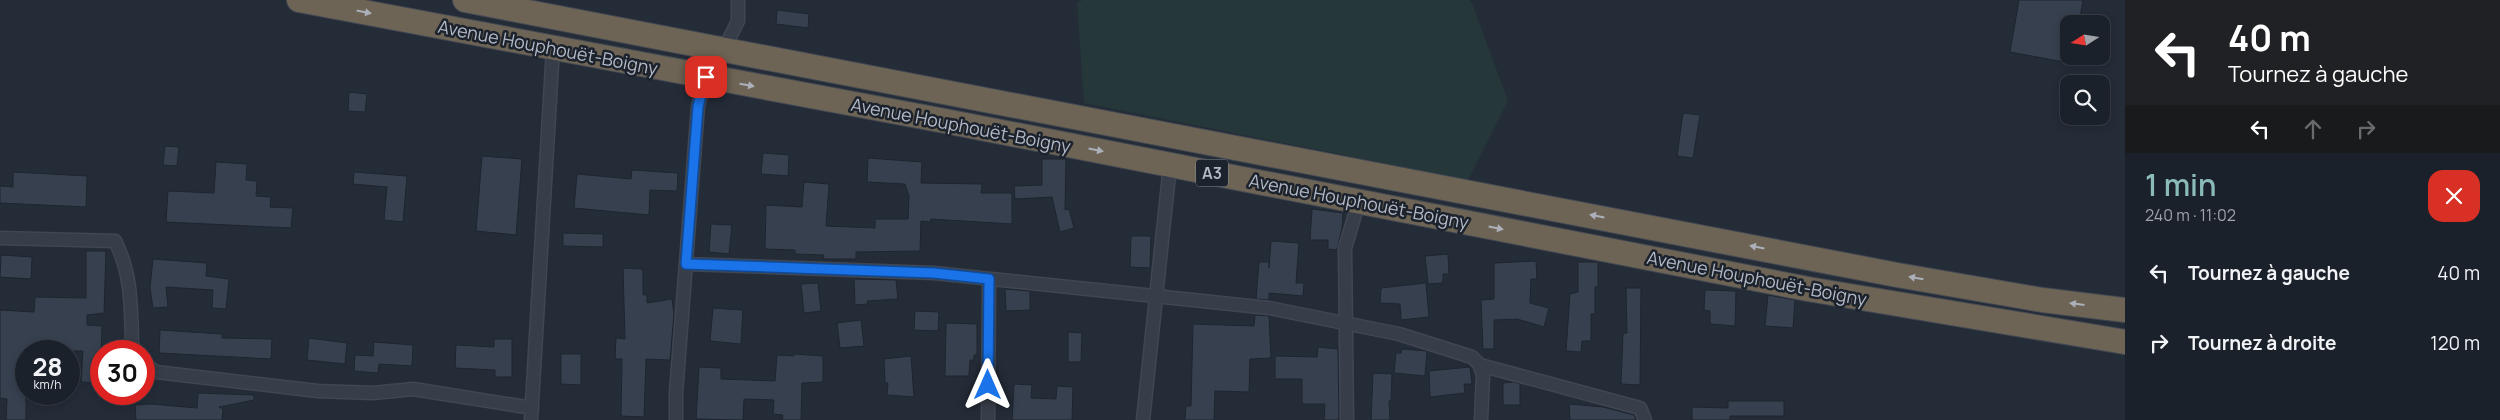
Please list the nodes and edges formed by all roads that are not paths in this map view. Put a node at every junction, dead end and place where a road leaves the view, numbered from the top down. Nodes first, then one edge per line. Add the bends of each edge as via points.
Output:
1 (299, 0) edge
2 (465, 0) edge
3 (738, 0) edge
4 (553, 48) junction
5 (724, 49) junction
6 (706, 77) junction
7 (1170, 165) junction
8 (1359, 201) junction
9 (0, 238) edge
10 (686, 264) junction
11 (989, 279) junction
12 (1157, 298) junction
13 (2125, 310) edge
14 (1348, 326) junction
15 (132, 340) edge
16 (2125, 342) edge
17 (1480, 365) junction
18 (155, 371) edge
19 (531, 414) edge
20 (676, 420) edge
21 (988, 420) edge
22 (1143, 420) edge
23 (1347, 420) edge
24 (1481, 420) edge
25 (1645, 420) edge

1 -> 4 highway, Avenue Houphouët-Boigny / A3
2 - 5 highway, Avenue Houphouët-Boigny / A3
3 - 5 street via 738,20
4 - 6 highway, Avenue Houphouët-Boigny / A3
4 - 19 street
5 - 6 street
13 -> 5 highway, Avenue Houphouët-Boigny / A3 via 2042,300 1897,275
6 -> 7 highway, Avenue Houphouët-Boigny / A3
6 - 10 street via 698,106
7 - 8 highway, Avenue Houphouët-Boigny / A3
7 - 12 street
8 - 14 street via 1345,248
8 -> 16 highway, Avenue Houphouët-Boigny / A3 via 1808,289
9 - 15 street via 115,240 125,259 130,281
10 - 11 street via 934,273
10 - 20 street
11 - 12 street
11 - 21 street
12 - 14 street via 1269,308
12 - 22 street
14 - 17 street via 1399,334 1472,357
14 - 23 street
17 - 24 street via 1483,376
17 - 25 street via 1640,408
18 - 19 street via 318,391 373,393 413,389

